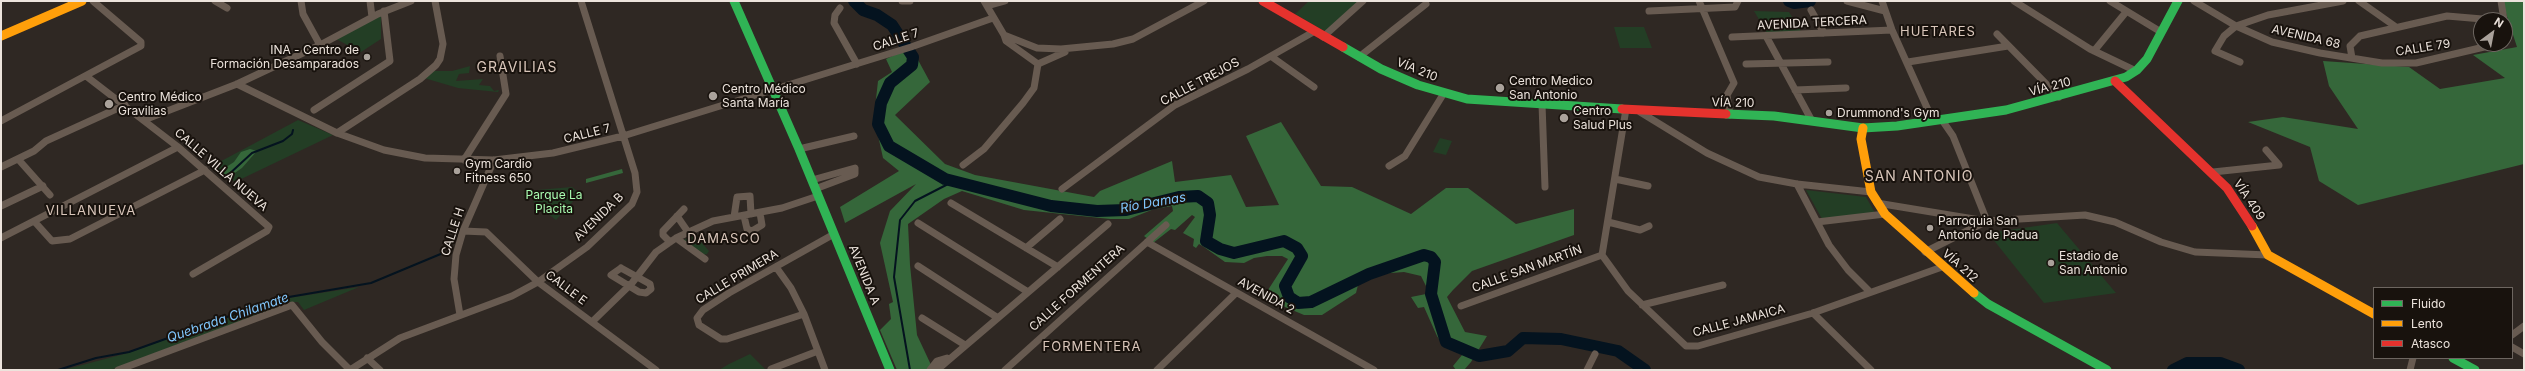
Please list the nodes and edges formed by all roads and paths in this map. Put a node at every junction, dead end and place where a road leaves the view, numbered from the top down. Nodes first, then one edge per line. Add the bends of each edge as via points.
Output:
1 (82, 1) edge
2 (93, 1) edge
3 (215, 1) edge
4 (302, 1) edge
5 (370, 1) edge
6 (411, 1) edge
7 (435, 1) edge
8 (581, 1) edge
9 (734, 1) edge
10 (902, 1) edge
11 (910, 1) edge
12 (1005, 1) edge
13 (1204, 1) edge
14 (1363, 1) edge
15 (1699, 1) edge
16 (1847, 1) edge
17 (1882, 1) edge
18 (2014, 1) edge
19 (2110, 1) edge
20 (2178, 1) edge
21 (2194, 1) edge
22 (2343, 1) edge
23 (2360, 1) edge
24 (2501, 1) edge
25 (1265, 2) edge
26 (985, 3) edge
27 (1738, 3) edge
28 (1426, 4) dead end
29 (227, 8) dead end
30 (840, 8) dead end
31 (1702, 8) junction
32 (1811, 10) dead end
33 (384, 11) junction
34 (1649, 11) dead end
35 (1884, 11) junction
36 (2126, 12) junction
37 (2503, 12) edge
38 (372, 17) junction
39 (2473, 17) edge
40 (995, 20) junction
41 (2236, 26) junction
42 (2396, 27) junction
43 (1892, 30) junction
44 (1314, 32) junction
45 (2161, 32) junction
46 (1824, 33) junction
47 (1997, 34) dead end
48 (1004, 35) junction
49 (1, 36) edge
50 (1766, 36) junction
51 (1323, 37) junction
52 (1732, 37) dead end
53 (320, 45) junction
54 (2008, 46) junction
55 (1078, 48) junction
56 (2473, 49) edge
57 (2094, 51) junction
58 (500, 56) dead end
59 (1272, 56) junction
60 (1359, 57) junction
61 (2352, 58) junction
62 (1780, 62) junction
63 (1828, 62) dead end
64 (1908, 62) junction
65 (2240, 62) dead end
66 (858, 64) junction
67 (1038, 64) junction
68 (1746, 64) dead end
69 (2136, 71) junction
70 (86, 76) junction
71 (2114, 81) junction
72 (237, 84) junction
73 (1314, 87) dead end
74 (1846, 88) dead end
75 (774, 90) junction
76 (1795, 90) junction
77 (1444, 93) junction
78 (2059, 97) junction
79 (1542, 104) junction
80 (125, 105) junction
81 (1626, 109) junction
82 (314, 110) dead end
83 (1637, 110) junction
84 (1730, 115) junction
85 (144, 120) junction
86 (1, 121) edge
87 (1812, 121) junction
88 (1938, 121) junction
89 (1863, 128) junction
90 (337, 133) junction
91 (623, 136) junction
92 (854, 136) dead end
93 (178, 147) junction
94 (799, 149) junction
95 (2266, 150) dead end
96 (18, 159) junction
97 (464, 160) junction
98 (494, 160) junction
99 (964, 165) dead end
100 (1389, 166) dead end
101 (1, 167) edge
102 (205, 170) junction
103 (2213, 172) junction
104 (1615, 179) junction
105 (812, 180) junction
106 (1797, 184) junction
107 (42, 186) junction
108 (1648, 186) dead end
109 (1545, 187) dead end
110 (1062, 189) dead end
111 (1871, 192) junction
112 (817, 193) junction
113 (50, 195) dead end
114 (951, 203) dead end
115 (1877, 203) junction
116 (1, 206) edge
117 (684, 209) dead end
118 (760, 213) junction
119 (1885, 214) junction
120 (748, 215) junction
121 (677, 216) junction
122 (734, 217) junction
123 (1060, 219) dead end
124 (34, 221) junction
125 (1987, 221) junction
126 (1608, 222) junction
127 (1817, 222) junction
128 (918, 223) dead end
129 (1108, 224) dead end
130 (1166, 225) dead end
131 (1649, 226) dead end
132 (463, 231) junction
133 (688, 232) junction
134 (834, 234) junction
135 (1, 238) edge
136 (673, 240) junction
137 (1147, 242) junction
138 (1026, 248) junction
139 (1926, 252) junction
140 (1602, 255) junction
141 (2268, 255) junction
142 (705, 259) dead end
143 (918, 266) dead end
144 (776, 267) junction
145 (1058, 267) junction
146 (1942, 267) junction
147 (193, 274) dead end
148 (638, 277) junction
149 (538, 282) junction
150 (1723, 285) dead end
151 (629, 287) junction
152 (1028, 292) junction
153 (1870, 292) junction
154 (1236, 293) junction
155 (1642, 305) junction
156 (1461, 306) dead end
157 (1813, 313) junction
158 (2373, 313) edge
159 (804, 314) junction
160 (460, 315) junction
161 (922, 318) dead end
162 (998, 318) junction
163 (592, 322) junction
164 (2524, 326) edge
165 (2513, 334) edge
166 (965, 345) junction
167 (2513, 348) edge
168 (818, 351) junction
169 (1595, 354) dead end
170 (2524, 354) edge
171 (367, 358) junction
172 (950, 358) junction
173 (2412, 359) edge
174 (2455, 359) edge
175 (118, 369) edge
176 (771, 369) edge
177 (350, 370) edge
178 (380, 370) edge
179 (656, 370) edge
180 (825, 370) edge
181 (890, 370) edge
182 (930, 370) edge
183 (937, 370) edge
184 (1004, 370) edge
185 (1157, 370) edge
186 (1374, 370) edge
187 (1588, 370) edge
188 (1871, 370) edge
189 (2107, 370) edge
190 (2410, 370) edge
191 (2475, 370) edge

1 - 49 main road
2 - 70 street via 141,42 141,46
3 - 29 street
4 - 53 street via 303,14
5 - 38 street
6 - 33 street
7 - 90 street via 443,44 436,65 420,79
8 - 91 street, AVENIDA B
9 - 75 main road, AVENIDA A
10 - 11 street
12 - 26 street
13 - 55 street via 1133,39
14 - 51 street
15 - 31 street
16 - 35 street
17 - 35 street
18 - 57 street
19 - 36 street
20 - 45 main road, VÍA 210
21 - 41 street, AVENIDA 68
22 - 41 street via 2268,15
23 - 42 street
24 - 37 street
25 - 44 main road, VÍA 210
26 - 40 street
27 - 31 street
28 - 60 street
30 - 66 street via 835,15 834,23
31 - 34 street
31 - 84 street via 1734,83 1727,95
32 - 46 street
33 - 38 street
33 - 82 street via 390,61
35 - 43 street
36 - 45 street
36 - 57 street
38 - 53 street
39 - 42 street via 2455,15
40 - 48 street
40 - 66 street, CALLE 7
41 - 61 street, AVENIDA 68 via 2287,47
41 - 65 street via 2224,36 2215,51
42 - 61 street via 2355,38 2350,46
43 - 46 street, AVENIDA TERCERA
43 - 64 street
44 - 51 main road, VÍA 210
44 - 59 street, CALLE TREJOS
45 - 69 main road, VÍA 210 via 2147,59
46 - 50 street, AVENIDA TERCERA
47 - 54 street
48 - 55 street via 1037,48
48 - 67 street via 1006,41
50 - 52 street, AVENIDA TERCERA
50 - 62 street
51 - 60 main road, VÍA 210
53 - 72 street
54 - 64 street
54 - 78 street
55 - 67 street
56 - 61 street, CALLE 79 via 2411,63 2395,64
57 - 69 street
58 - 97 street via 506,94
59 - 73 street
59 - 110 street, CALLE TREJOS via 1175,105
60 - 77 main road, VÍA 210 via 1396,75
62 - 63 street
62 - 68 street
62 - 76 street
64 - 88 street
66 - 75 street, CALLE 7
67 - 99 street via 1034,88 984,149
69 - 71 main road, VÍA 210
70 - 80 street, CALLE VILLA NUEVA
70 - 86 street
71 - 78 main road, VÍA 210
71 - 103 main road, VÍA 409
72 - 85 street
72 - 90 street, CALLE 7
74 - 76 street
75 - 91 street, CALLE 7
75 - 94 main road, AVENIDA A
76 - 87 street
77 - 79 main road, VÍA 210 via 1482,101
77 - 100 street via 1405,156
78 - 88 main road, VÍA 210 via 2006,110
79 - 81 main road, VÍA 210
79 - 109 street
80 - 85 street, CALLE VILLA NUEVA
80 - 96 street via 46,142
81 - 83 main road, VÍA 210
81 - 104 street
83 - 84 main road, VÍA 210
83 - 106 street via 1732,166 1759,176
84 - 87 main road, VÍA 210 via 1774,116
85 - 93 street, CALLE VILLA NUEVA
87 - 89 main road, VÍA 210
88 - 89 main road, VÍA 210
88 - 125 street via 1953,136
89 - 111 main road, VÍA 212 via 1861,139
90 - 97 street, CALLE 7 via 384,150 425,158
91 - 98 street, CALLE 7 via 553,153
91 - 149 street, AVENIDA B via 636,181 637,192 634,199 587,247
92 - 94 street
93 - 102 street, CALLE VILLA NUEVA
93 - 124 street
94 - 105 main road, AVENIDA A
95 - 103 street via 2279,166
96 - 101 street
96 - 107 street
97 - 98 street, CALLE 7
98 - 132 street, CALLE H
102 - 124 street via 70,239 52,241
102 - 147 street, CALLE VILLA NUEVA via 269,227 267,231
103 - 141 main road, VÍA 409 via 2244,210
104 - 108 street
104 - 126 street
105 - 112 main road, AVENIDA A
105 - 112 street via 855,168 854,174
106 - 111 street
106 - 127 street
107 - 113 street
107 - 116 street
111 - 115 main road, VÍA 212
112 - 118 street via 782,208
112 - 134 main road, AVENIDA A
114 - 138 street
115 - 119 main road, VÍA 212
115 - 125 street
117 - 121 street
118 - 120 street
118 - 120 street via 762,225 752,231 747,229
119 - 127 street
119 - 139 main road, VÍA 212
120 - 122 street
120 - 122 street via 750,196 737,197
121 - 133 street
121 - 136 street via 663,231
122 - 133 street via 713,221
123 - 138 street
124 - 135 street
125 - 139 street
125 - 141 street via 2085,215 2115,222 2162,242 2195,252
126 - 131 street via 1640,230
126 - 140 street
127 - 153 street via 1829,245 1848,270
128 - 152 street
129 - 145 street
130 - 137 street, CALLE FORMENTERA
132 - 149 street, CALLE E via 486,232
132 - 160 street, CALLE H via 456,255 454,279
133 - 136 street
134 - 144 street, CALLE PRIMERA
134 - 181 main road, AVENIDA A
136 - 142 street
136 - 148 street via 656,252
137 - 154 street, AVENIDA 2
137 - 184 street, CALLE FORMENTERA
138 - 145 street
139 - 146 main road, VÍA 212
140 - 155 street, CALLE JAMAICA via 1628,291
140 - 156 street, CALLE SAN MARTÍN
141 - 158 main road
143 - 162 street
144 - 159 street via 791,288
144 - 159 street, CALLE PRIMERA via 703,310 698,314 697,321 721,339 727,339
145 - 152 street
146 - 153 street, CALLE JAMAICA
146 - 189 main road, VÍA 212 via 1999,311
148 - 151 street
148 - 151 street via 650,284 651,289 643,293
148 - 151 street via 621,268 611,272 612,276
149 - 160 street, AVENIDA B via 512,296
149 - 163 street, CALLE E
150 - 155 street
151 - 163 street
152 - 162 street
153 - 157 street, CALLE JAMAICA
154 - 185 street
154 - 186 street, AVENIDA 2
155 - 157 street, CALLE JAMAICA via 1668,331 1686,346 1692,347
157 - 188 street
159 - 168 street
160 - 171 street, AVENIDA B via 400,338
161 - 166 street
162 - 166 street
163 - 179 street, CALLE E
164 - 165 street
166 - 172 street
167 - 170 street
168 - 176 street
168 - 180 street
169 - 187 street
171 - 177 street, AVENIDA B
171 - 178 street
172 - 182 street via 937,361
172 - 183 street
173 - 190 street
174 - 191 main road
175 - 177 street via 292,306

